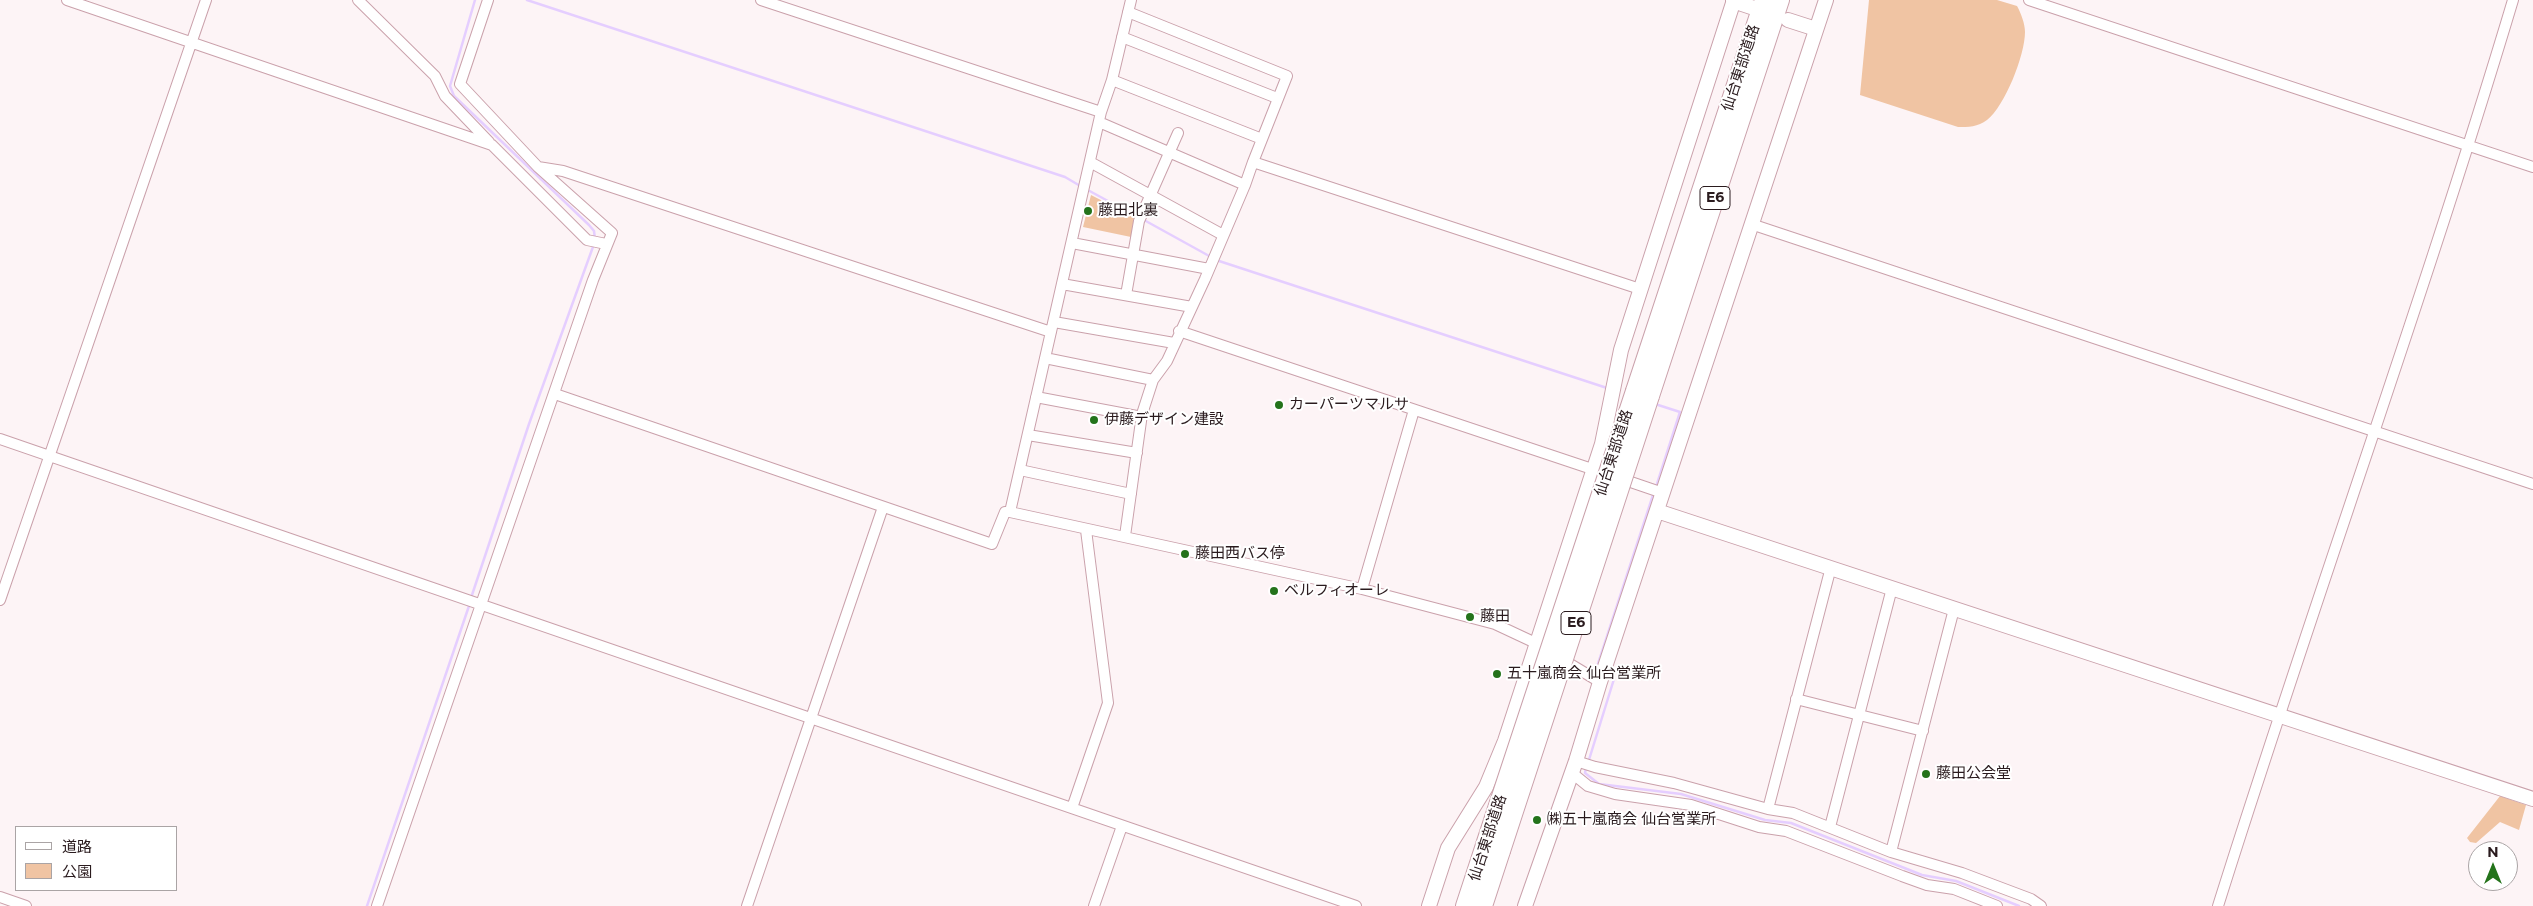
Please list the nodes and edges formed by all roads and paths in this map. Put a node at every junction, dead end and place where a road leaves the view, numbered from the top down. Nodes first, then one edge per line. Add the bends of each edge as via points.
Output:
1 (67, 0) edge
2 (206, 0) edge
3 (358, 0) edge
4 (488, 0) edge
5 (761, 0) edge
6 (1131, 0) edge
7 (1732, 0) edge
8 (1780, 0) edge
9 (1826, 0) edge
10 (2030, 0) edge
11 (2513, 0) edge
12 (1757, 3) edge
13 (1128, 12) junction
14 (1788, 20) dead end
15 (1816, 29) junction
16 (1122, 36) junction
17 (191, 43) junction
18 (1112, 80) junction
19 (1277, 98) junction
20 (1100, 117) junction
21 (1178, 132) dead end
22 (1262, 139) junction
23 (492, 145) junction
24 (2470, 145) junction
25 (1169, 152) junction
26 (1090, 162) junction
27 (1253, 162) junction
28 (538, 167) junction
29 (2533, 167) edge
30 (1245, 185) junction
31 (1150, 194) junction
32 (1751, 224) junction
33 (1223, 235) junction
34 (1072, 243) junction
35 (604, 244) junction
36 (1133, 256) junction
37 (1212, 261) junction
38 (1062, 284) junction
39 (1640, 289) junction
40 (1126, 295) junction
41 (1192, 307) junction
42 (1052, 327) junction
43 (1180, 331) junction
44 (1174, 343) junction
45 (1045, 358) junction
46 (1154, 380) junction
47 (1643, 393) junction
48 (555, 394) junction
49 (1036, 397) junction
50 (1414, 410) junction
51 (1142, 417) junction
52 (2375, 431) junction
53 (1028, 435) junction
54 (0, 439) edge
55 (1137, 453) junction
56 (49, 456) junction
57 (1020, 470) junction
58 (1593, 470) junction
59 (2533, 484) edge
60 (1657, 491) junction
61 (1131, 494) junction
62 (883, 507) junction
63 (1658, 511) junction
64 (1010, 512) junction
65 (1086, 530) junction
66 (1125, 536) junction
67 (1831, 567) junction
68 (1892, 588) junction
69 (1362, 589) junction
70 (0, 600) edge
71 (474, 602) junction
72 (1954, 608) junction
73 (1537, 643) junction
74 (1600, 682) junction
75 (1796, 699) junction
76 (2278, 714) junction
77 (1859, 716) junction
78 (811, 718) junction
79 (1923, 731) junction
80 (1576, 766) junction
81 (2533, 799) edge
82 (1072, 808) junction
83 (1768, 809) junction
84 (1122, 826) junction
85 (1830, 827) junction
86 (1493, 848) junction
87 (1891, 852) junction
88 (0, 897) edge
89 (26, 906) edge
90 (377, 906) edge
91 (747, 906) edge
92 (1094, 906) edge
93 (1356, 906) edge
94 (1429, 906) edge
95 (1465, 906) edge
96 (1483, 906) edge
97 (1525, 906) edge
98 (1997, 906) edge
99 (2041, 906) edge
100 (2218, 906) edge

1 - 17 street
2 - 17 street
3 - 23 street via 435,76 445,96
4 - 28 street via 460,84
5 - 20 street
6 - 13 street
7 - 12 street
7 - 39 street
8 - 47 highway, 仙台東部道路 / E6
9 - 15 street
10 - 24 street
11 - 24 street
12 - 47 highway, 仙台東部道路 / E6
13 - 16 street
13 - 19 street via 1287,76
14 - 15 street
15 - 32 street
16 - 18 street
16 - 19 street
17 - 23 street
17 - 56 street
18 - 20 street
18 - 22 street
19 - 22 street
20 - 25 street
20 - 26 street
21 - 25 street
22 - 27 street
23 - 35 street via 589,240
24 - 29 street
24 - 52 street
25 - 30 street
25 - 31 street
26 - 31 street
26 - 34 street
27 - 30 street
27 - 39 street
28 - 35 street via 612,233
28 - 42 street via 572,174
30 - 33 street
31 - 33 street
31 - 36 street via 1141,217
32 - 52 street
32 - 60 street
33 - 37 street
34 - 36 street
34 - 38 street
35 - 48 street
36 - 37 street
36 - 40 street
37 - 41 street
38 - 40 street
38 - 42 street
39 - 58 street
40 - 41 street
41 - 43 street
42 - 44 street
42 - 45 street
43 - 44 street
43 - 50 street
44 - 46 street
45 - 46 street
45 - 49 street
46 - 51 street
47 - 86 highway, 仙台東部道路 / E6, bridge
48 - 62 street
48 - 71 street
49 - 51 street
49 - 53 street
50 - 58 street
50 - 69 street
51 - 55 street
52 - 59 street
52 - 76 street
53 - 55 street
53 - 57 street
54 - 56 street
55 - 61 street
56 - 70 street
56 - 71 street
57 - 61 street
57 - 64 street
58 - 60 street
58 - 73 street
60 - 63 street
61 - 66 street
62 - 64 street via 992,544 1005,512
62 - 78 street
63 - 67 street
63 - 74 street
64 - 65 street
65 - 66 street
65 - 82 street via 1108,704
66 - 69 street
67 - 68 street
67 - 75 street
68 - 72 street
68 - 77 street
69 - 73 street via 1495,624
71 - 78 street
71 - 90 street
72 - 76 street
72 - 79 street
73 - 74 street
73 - 94 street via 1505,741 1486,787 1448,848
74 - 80 street
75 - 77 street
75 - 83 street
76 - 81 street
76 - 100 street
77 - 79 street
77 - 85 street
78 - 82 street
78 - 91 street
79 - 87 street
80 - 83 street via 1674,783
80 - 97 street
80 - 98 street via 1588,786 1615,794 1691,805 1759,827 1786,831 1910,879 1954,889
82 - 84 street
83 - 85 street via 1793,813
84 - 92 street
84 - 93 street
85 - 87 street
86 - 95 highway, 仙台東部道路 / E6
86 - 96 highway, 仙台東部道路 / E6
87 - 99 street via 1962,873 2031,899
88 - 89 street

